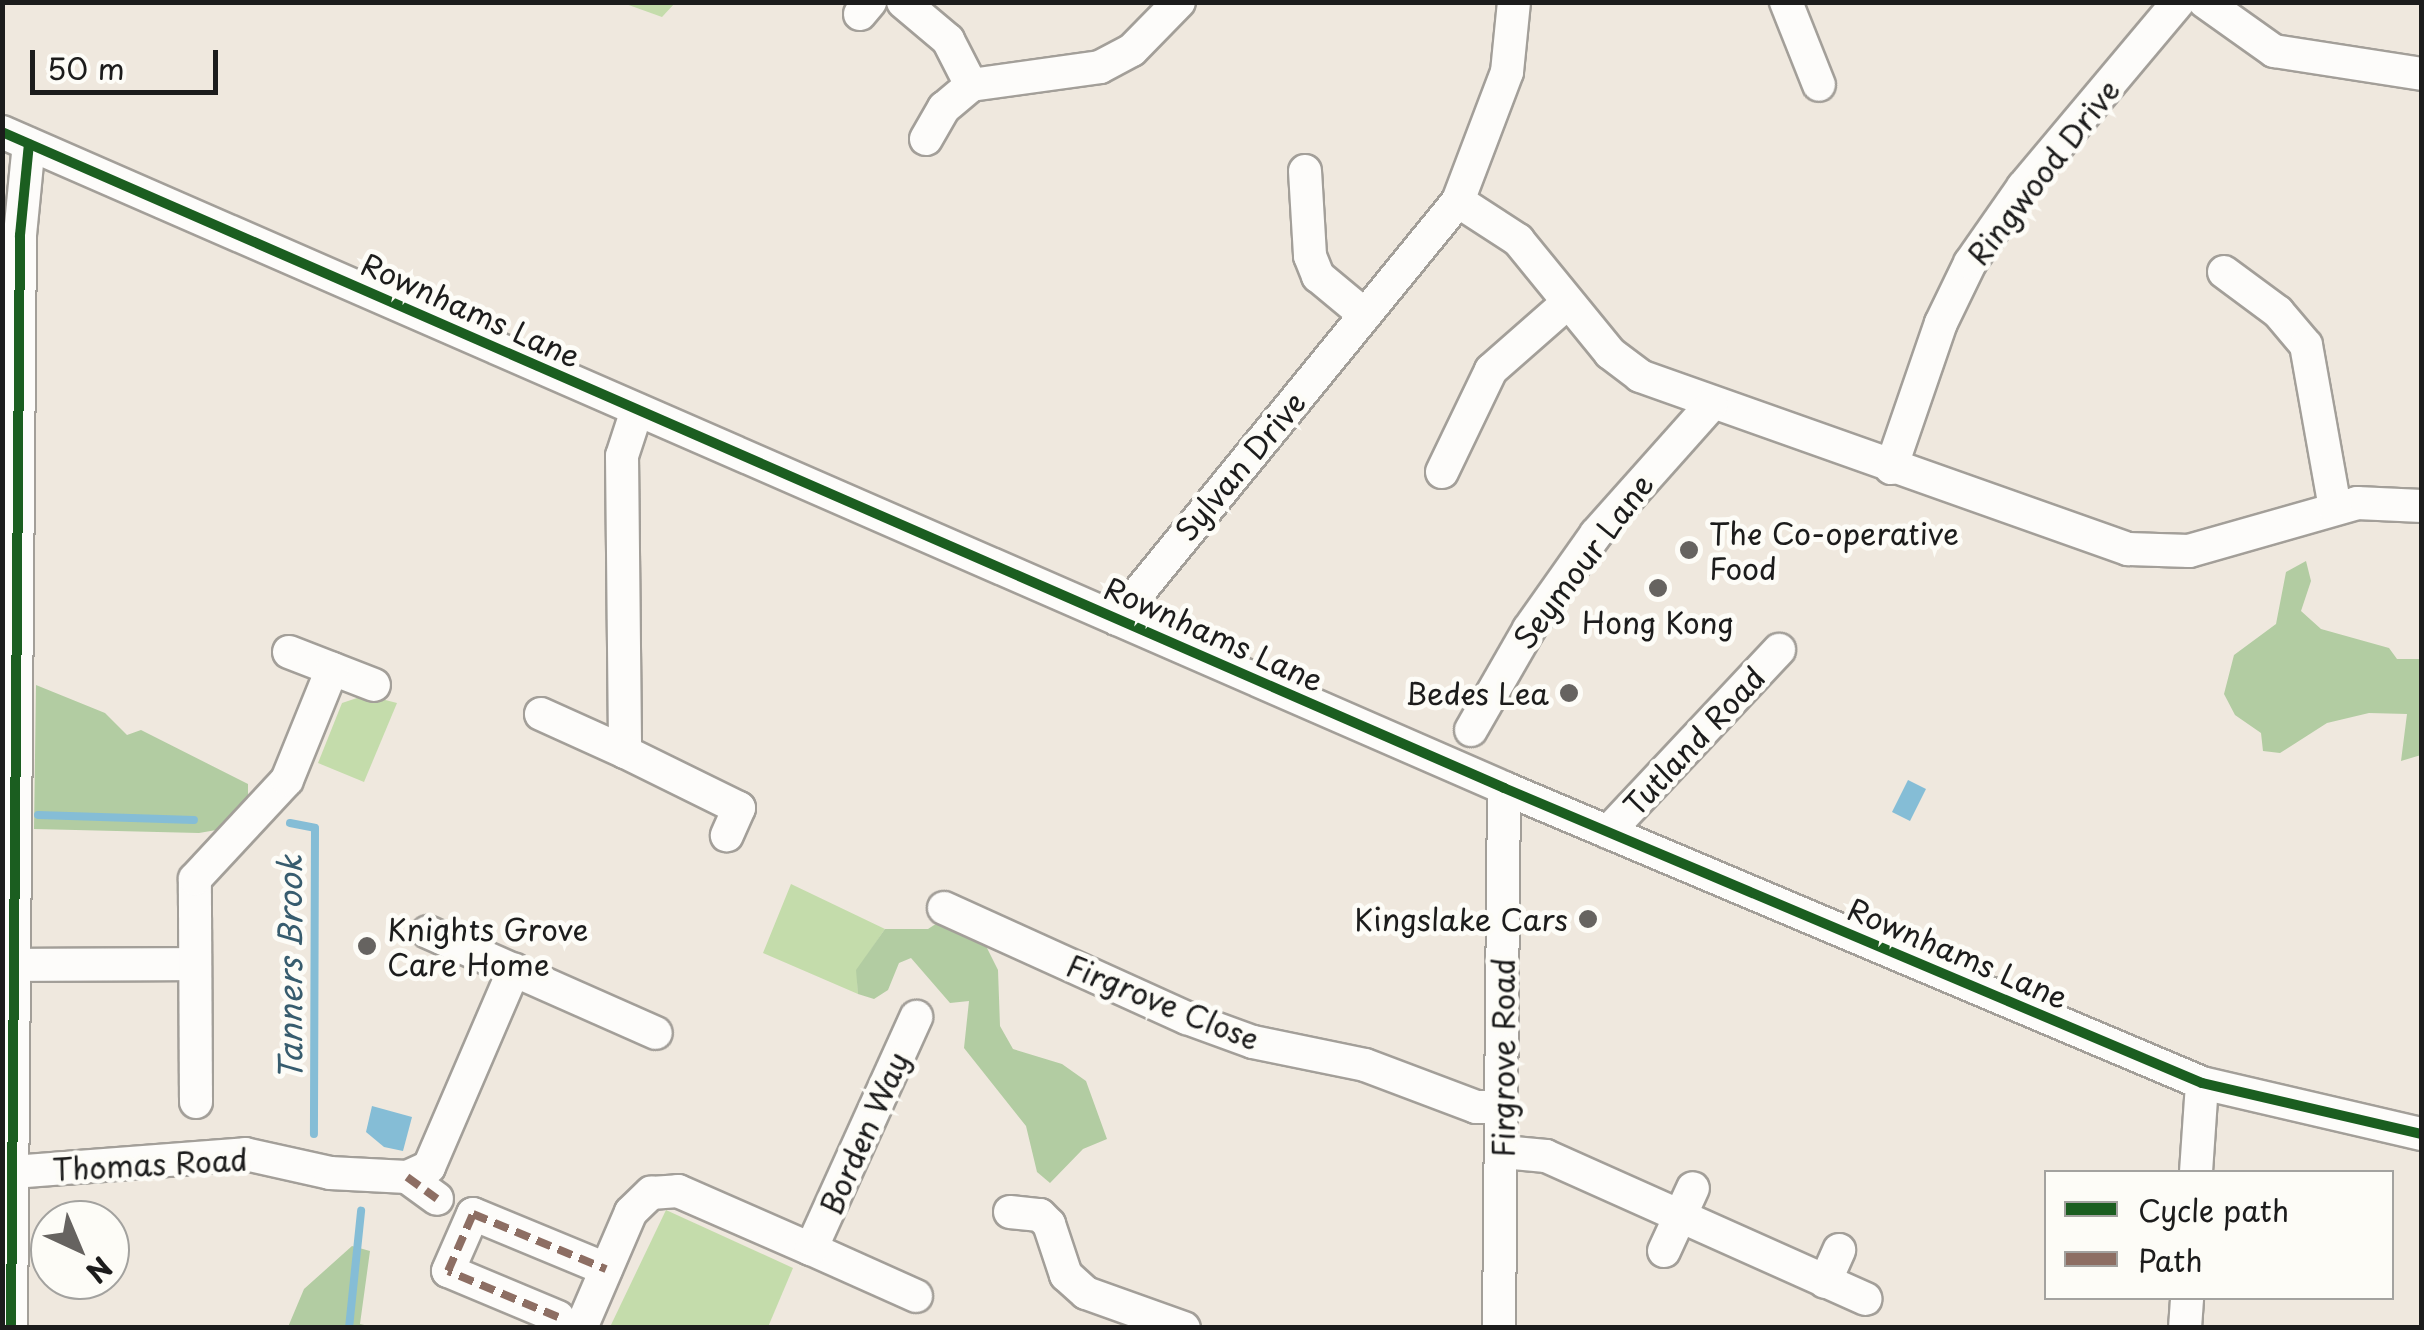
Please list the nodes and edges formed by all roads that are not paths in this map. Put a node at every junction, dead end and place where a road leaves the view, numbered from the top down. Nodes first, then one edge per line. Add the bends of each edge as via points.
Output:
1 (903, 2) edge
2 (1178, 2) edge
3 (1514, 2) edge
4 (1786, 2) edge
5 (2178, 2) edge
6 (2205, 2) edge
7 (2422, 74) edge
8 (971, 85) junction
9 (1819, 85) dead end
10 (16, 138) edge
11 (926, 139) dead end
12 (1305, 171) dead end
13 (1458, 201) junction
14 (2224, 272) dead end
15 (1566, 304) junction
16 (1365, 315) junction
17 (1711, 404) junction
18 (637, 410) junction
19 (11, 438) edge
20 (1891, 468) junction
21 (1442, 472) dead end
22 (2422, 506) edge
23 (2335, 508) junction
24 (1117, 618) junction
25 (1779, 650) dead end
26 (289, 652) dead end
27 (332, 669) junction
28 (374, 685) dead end
29 (541, 714) dead end
30 (1471, 730) dead end
31 (624, 752) junction
32 (1504, 788) junction
33 (1608, 832) junction
34 (728, 835) dead end
35 (944, 908) dead end
36 (428, 932) dead end
37 (194, 964) junction
38 (14, 965) junction
39 (514, 970) junction
40 (916, 1017) dead end
41 (656, 1033) dead end
42 (2202, 1083) junction
43 (196, 1102) dead end
44 (1502, 1106) junction
45 (2422, 1134) edge
46 (1503, 1152) junction
47 (2196, 1170) edge
48 (13, 1172) junction
49 (407, 1176) junction
50 (437, 1199) dead end
51 (1686, 1202) junction
52 (1010, 1212) dead end
53 (812, 1249) junction
54 (1839, 1250) dead end
55 (1664, 1251) dead end
56 (7, 1260) edge
57 (606, 1269) junction
58 (1825, 1282) junction
59 (916, 1296) dead end
60 (1865, 1299) dead end
61 (2188, 1300) edge
62 (569, 1322) edge
63 (11, 1328) edge
64 (1184, 1328) edge
65 (1499, 1328) edge
66 (2185, 1328) edge

1 - 8 street via 948,40
2 - 8 street via 1132,50 1100,68
3 - 13 street, Sylvan Drive via 1506,72
4 - 9 street
5 - 20 street, Ringwood Drive via 2021,190 1970,263 1941,322
6 - 7 street via 2274,51
8 - 11 street via 944,108
10 - 18 street, Rownhams Lane
10 - 19 street via 22,168
12 - 16 street via 1310,256 1318,276
13 - 15 street via 1518,240
13 - 16 street, Sylvan Drive
14 - 23 street via 2278,312 2306,345
15 - 17 street via 1640,376
15 - 21 street via 1491,370
16 - 24 street, Sylvan Drive
17 - 20 street
17 - 30 street, Seymour Lane via 1596,534 1520,643
18 - 24 street, Rownhams Lane
18 - 31 street via 622,456
19 - 38 street
20 - 23 street via 2149,554 2214,546
22 - 23 street
24 - 32 street, Rownhams Lane
25 - 33 street, Tutland Road
26 - 27 street
27 - 28 street
27 - 37 street via 286,780 194,880
29 - 31 street
31 - 34 street via 739,808
32 - 33 street, Rownhams Lane
32 - 44 street, Firgrove Road
33 - 42 street, Rownhams Lane
35 - 44 street, Firgrove Close via 1253,1042 1366,1066 1476,1107
36 - 39 street
37 - 38 street
37 - 43 street
38 - 48 street
39 - 41 street
39 - 49 street via 428,1166
40 - 53 street, Borden Way
42 - 45 street, Rownhams Lane
42 - 47 street
44 - 46 street, Firgrove Road
46 - 51 street via 1546,1156
46 - 65 street, Firgrove Road
48 - 49 street, Thomas Road via 246,1154 330,1173
48 - 56 street
49 - 50 street
51 - 55 street
51 - 58 street
52 - 64 street via 1040,1215 1049,1224 1066,1275 1089,1294
53 - 57 street, Borden Way via 678,1191 651,1193 630,1212
53 - 59 street, Borden Way
54 - 58 street
56 - 63 street
57 - 62 street, Borden Way
57 - 62 street via 472,1214 448,1270
58 - 60 street
61 - 66 street

